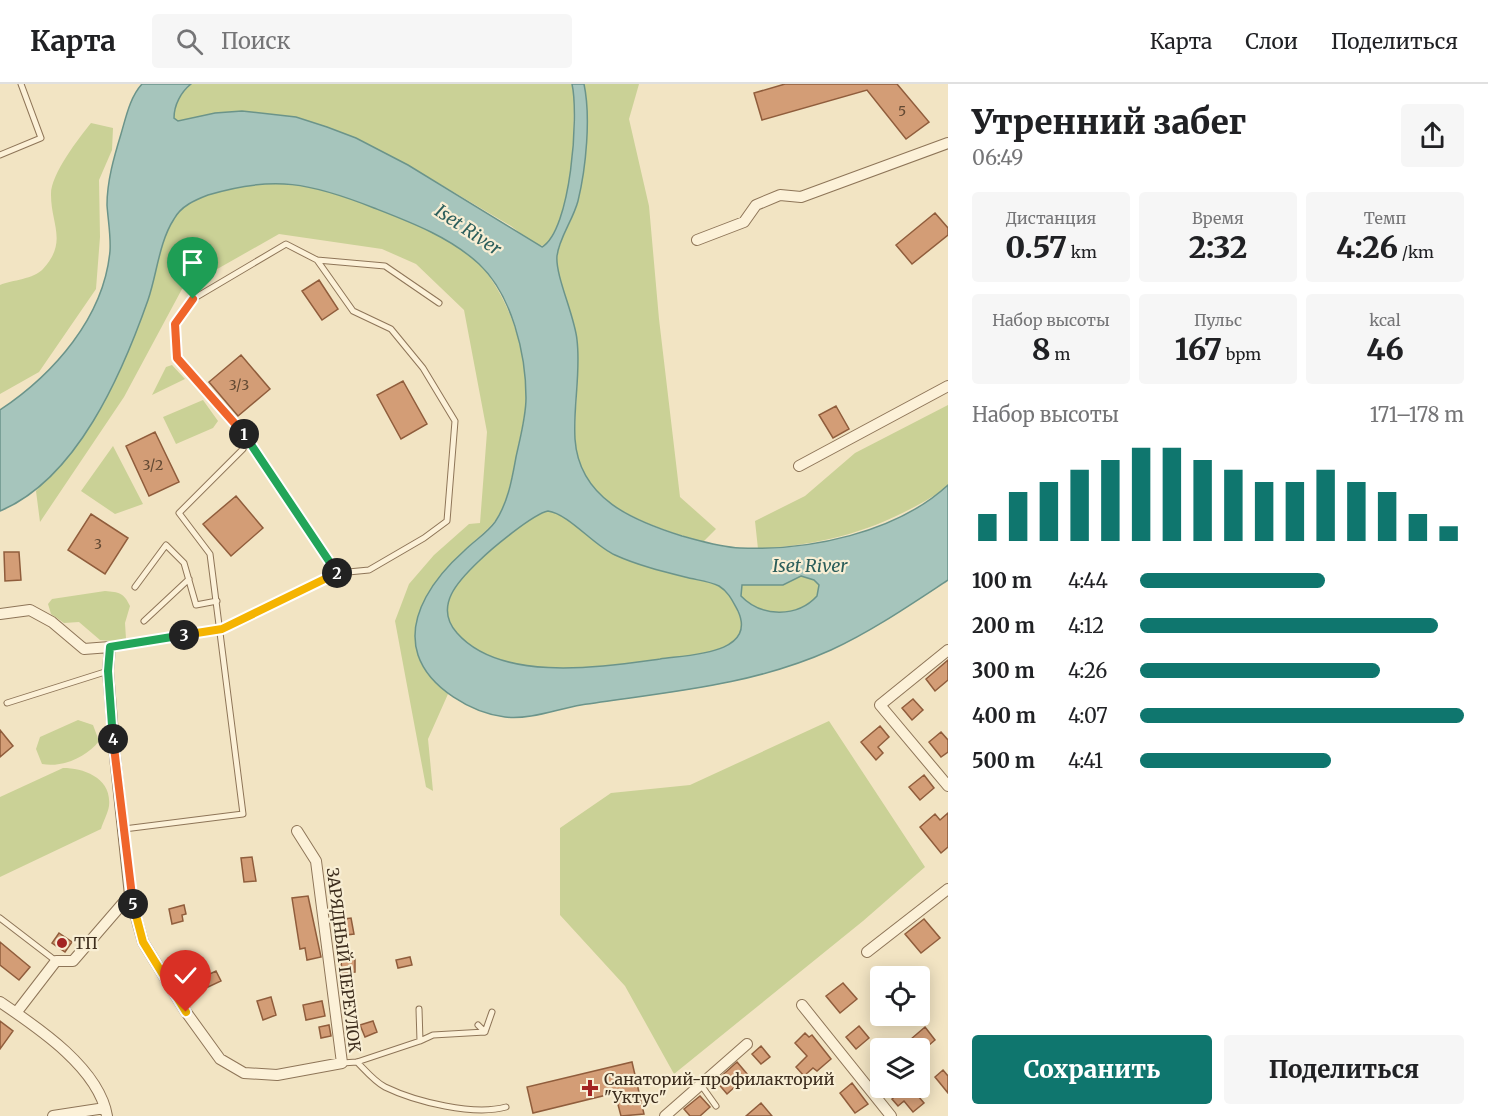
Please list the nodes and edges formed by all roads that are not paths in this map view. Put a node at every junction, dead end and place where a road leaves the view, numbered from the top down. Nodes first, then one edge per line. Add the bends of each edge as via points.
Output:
1 (21, 84) edge
2 (948, 143) edge
3 (0, 154) edge
4 (697, 240) dead end
5 (317, 260) junction
6 (439, 303) dead end
7 (948, 386) edge
8 (243, 449) dead end
9 (799, 466) dead end
10 (338, 573) junction
11 (189, 579) junction
12 (135, 587) dead end
13 (217, 601) junction
14 (0, 614) edge
15 (144, 621) dead end
16 (222, 629) junction
17 (110, 647) junction
18 (948, 650) edge
19 (108, 671) junction
20 (7, 703) dead end
21 (948, 786) edge
22 (124, 829) junction
23 (297, 831) dead end
24 (948, 889) edge
25 (130, 895) junction
26 (0, 918) edge
27 (867, 952) dead end
28 (57, 962) junction
29 (0, 1002) edge
30 (802, 1005) dead end
31 (419, 1009) dead end
32 (492, 1012) dead end
33 (16, 1013) junction
34 (478, 1025) dead end
35 (485, 1032) junction
36 (420, 1041) junction
37 (747, 1044) dead end
38 (357, 1062) junction
39 (342, 1063) junction
40 (701, 1085) junction
41 (717, 1106) dead end
42 (506, 1107) dead end
43 (106, 1112) edge
44 (52, 1116) edge
45 (665, 1116) edge
46 (891, 1116) edge

1 - 3 lane via 41,138
2 - 4 street via 801,197 780,195 756,205 744,222
5 - 6 lane via 385,266
5 - 10 lane via 353,311 391,329 423,368 455,421 447,521 369,570
5 - 10 lane via 286,244 193,299 175,324 177,358 246,436
7 - 9 street
8 - 13 lane via 179,513 210,554
10 - 16 lane
11 - 12 lane via 184,564 166,545
11 - 13 lane via 196,605
11 - 15 lane
13 - 16 lane
14 - 17 street via 30,610 52,622 84,650
16 - 17 lane
16 - 22 lane via 243,814
17 - 19 street
18 - 21 street via 880,705
19 - 20 lane
19 - 22 street
22 - 25 street
23 - 39 street, ЗАРЯДНЫЙ ПЕРЕУЛОК via 316,861
24 - 27 street
25 - 28 street via 73,961
25 - 39 street via 143,942 220,1059 244,1073 278,1075
26 - 28 lane
28 - 33 street
29 - 33 street
30 - 46 street
31 - 36 lane
32 - 35 lane
33 - 43 street via 80,1065
34 - 35 lane
35 - 36 lane via 433,1035
36 - 38 lane
37 - 40 street
38 - 39 lane
38 - 42 lane via 383,1086 423,1100 473,1113
40 - 41 lane
40 - 45 street
43 - 44 street

